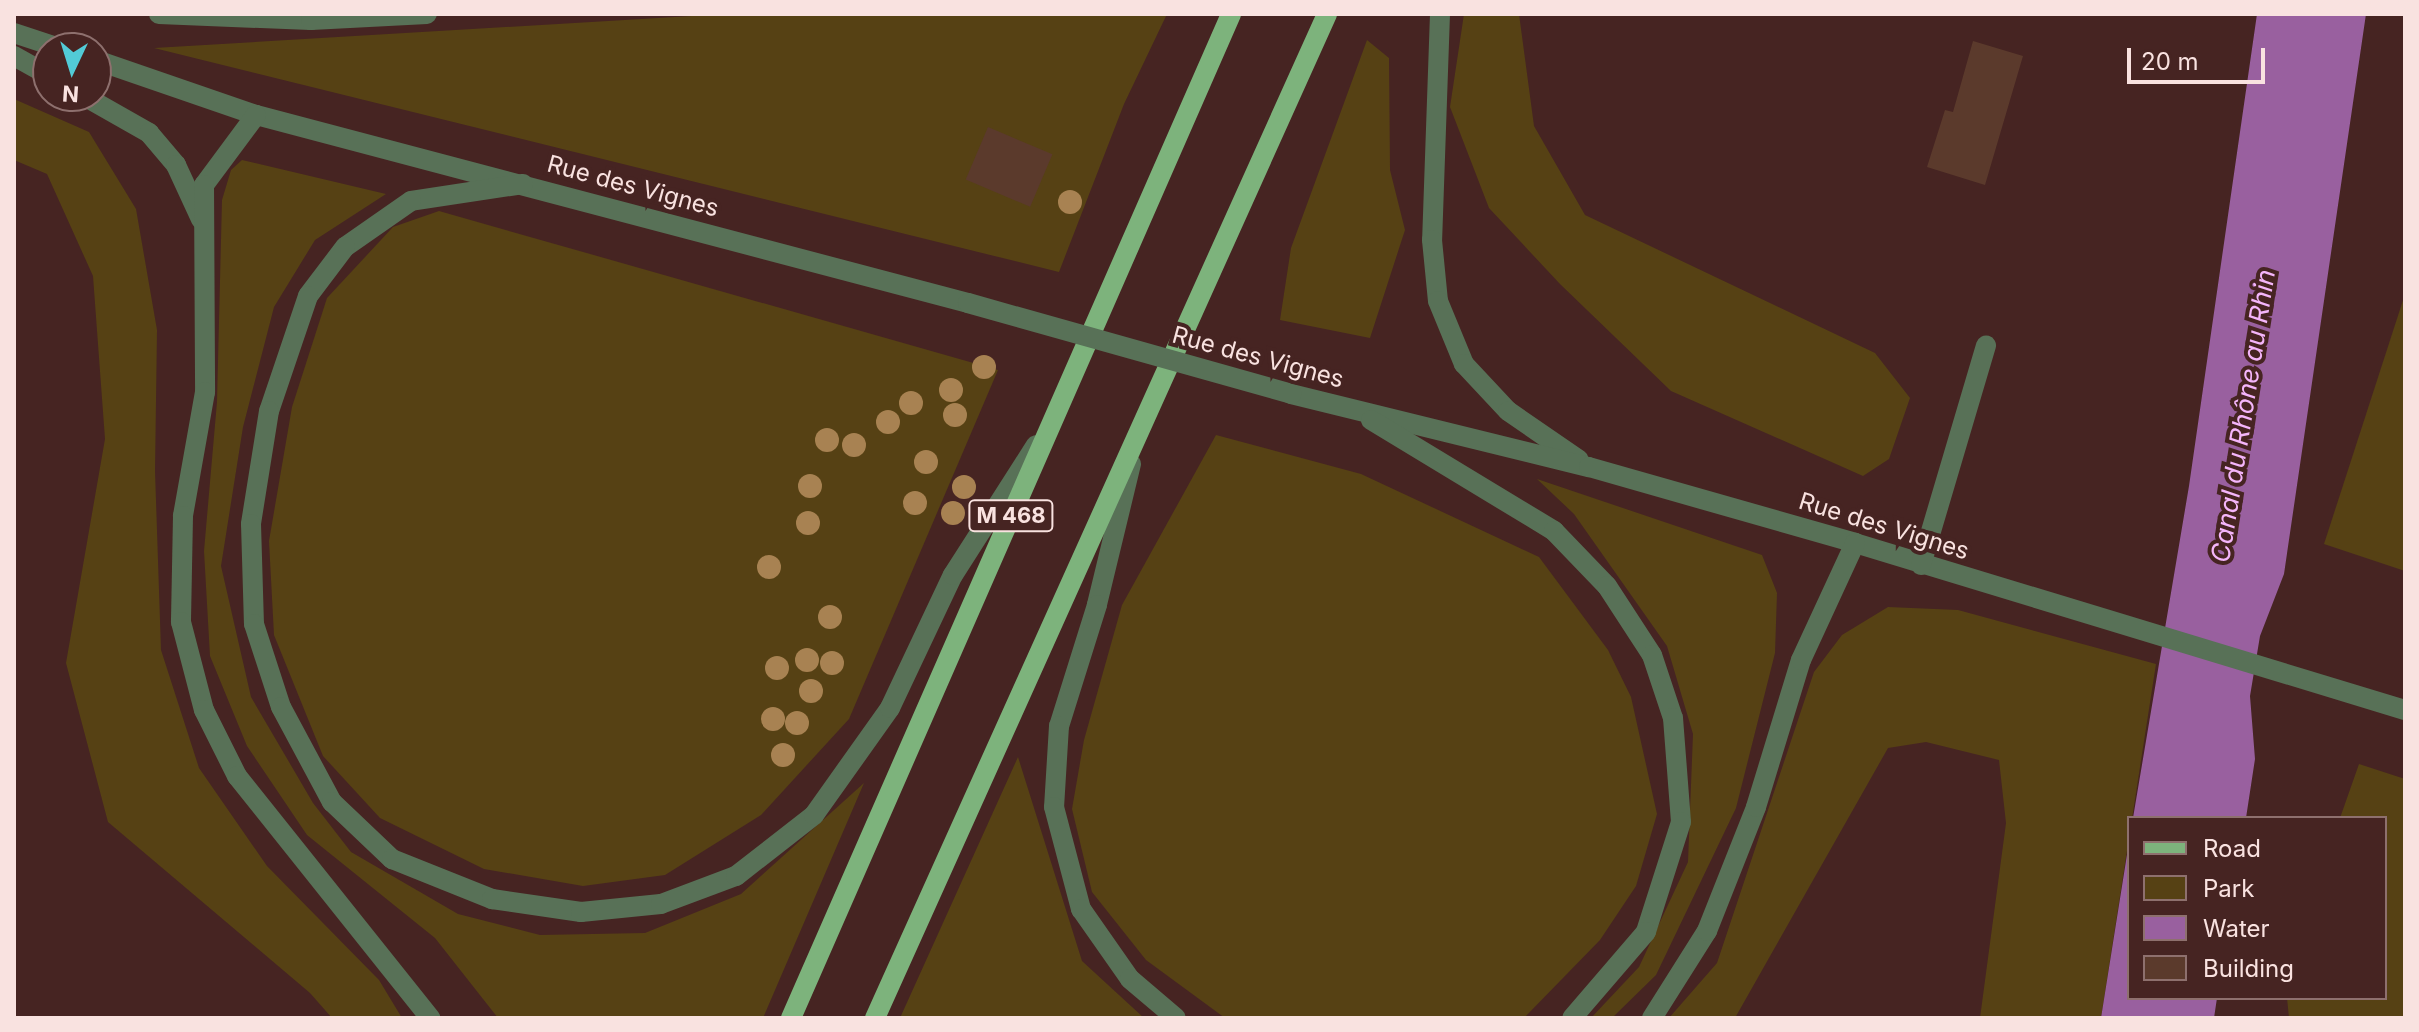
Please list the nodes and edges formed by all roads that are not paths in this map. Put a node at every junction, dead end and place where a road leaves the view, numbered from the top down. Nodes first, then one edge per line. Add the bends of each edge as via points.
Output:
1 (159, 14) edge
2 (427, 14) edge
3 (1231, 14) edge
4 (1327, 14) edge
5 (1440, 14) edge
6 (14, 56) edge
7 (32, 66) edge
8 (112, 66) edge
9 (112, 112) edge
10 (256, 115) junction
11 (523, 184) junction
12 (201, 219) junction
13 (1986, 345) dead end
14 (1353, 410) junction
15 (1053, 418) junction
16 (1138, 435) junction
17 (1589, 467) junction
18 (1855, 543) junction
19 (1921, 565) junction
20 (2405, 710) edge
21 (430, 1018) edge
22 (791, 1018) edge
23 (875, 1018) edge
24 (1176, 1018) edge
25 (1572, 1018) edge
26 (1652, 1018) edge

1 - 2 street via 311,20
3 - 15 main road, M 468
4 - 16 main road, M 468
5 - 17 street via 1432,225 1438,301 1464,364 1508,411
6 - 7 street
8 - 10 street, Rue des Vignes
9 - 12 street via 149,133 176,165
10 - 11 street, Rue des Vignes
10 - 12 street via 204,185
11 - 14 street, Rue des Vignes, bridge
11 - 15 street via 411,201 345,247 308,296 269,411 251,524 254,624 281,707 332,802 392,859 492,899 581,912 661,904 736,876 814,815 890,708 953,575
12 - 21 street via 205,392 183,516 181,622 204,710 237,776
13 - 19 street
14 - 17 street, Rue des Vignes
14 - 25 street via 1554,531 1607,586 1652,655 1673,718 1681,822 1646,932
15 - 22 main road, M 468
16 - 23 main road, M 468
16 - 24 street via 1097,605 1059,726 1054,807 1081,909 1130,979
17 - 18 street, Rue des Vignes
18 - 19 street, Rue des Vignes
18 - 26 street via 1801,660 1756,807 1707,931
19 - 20 street, Rue des Vignes

